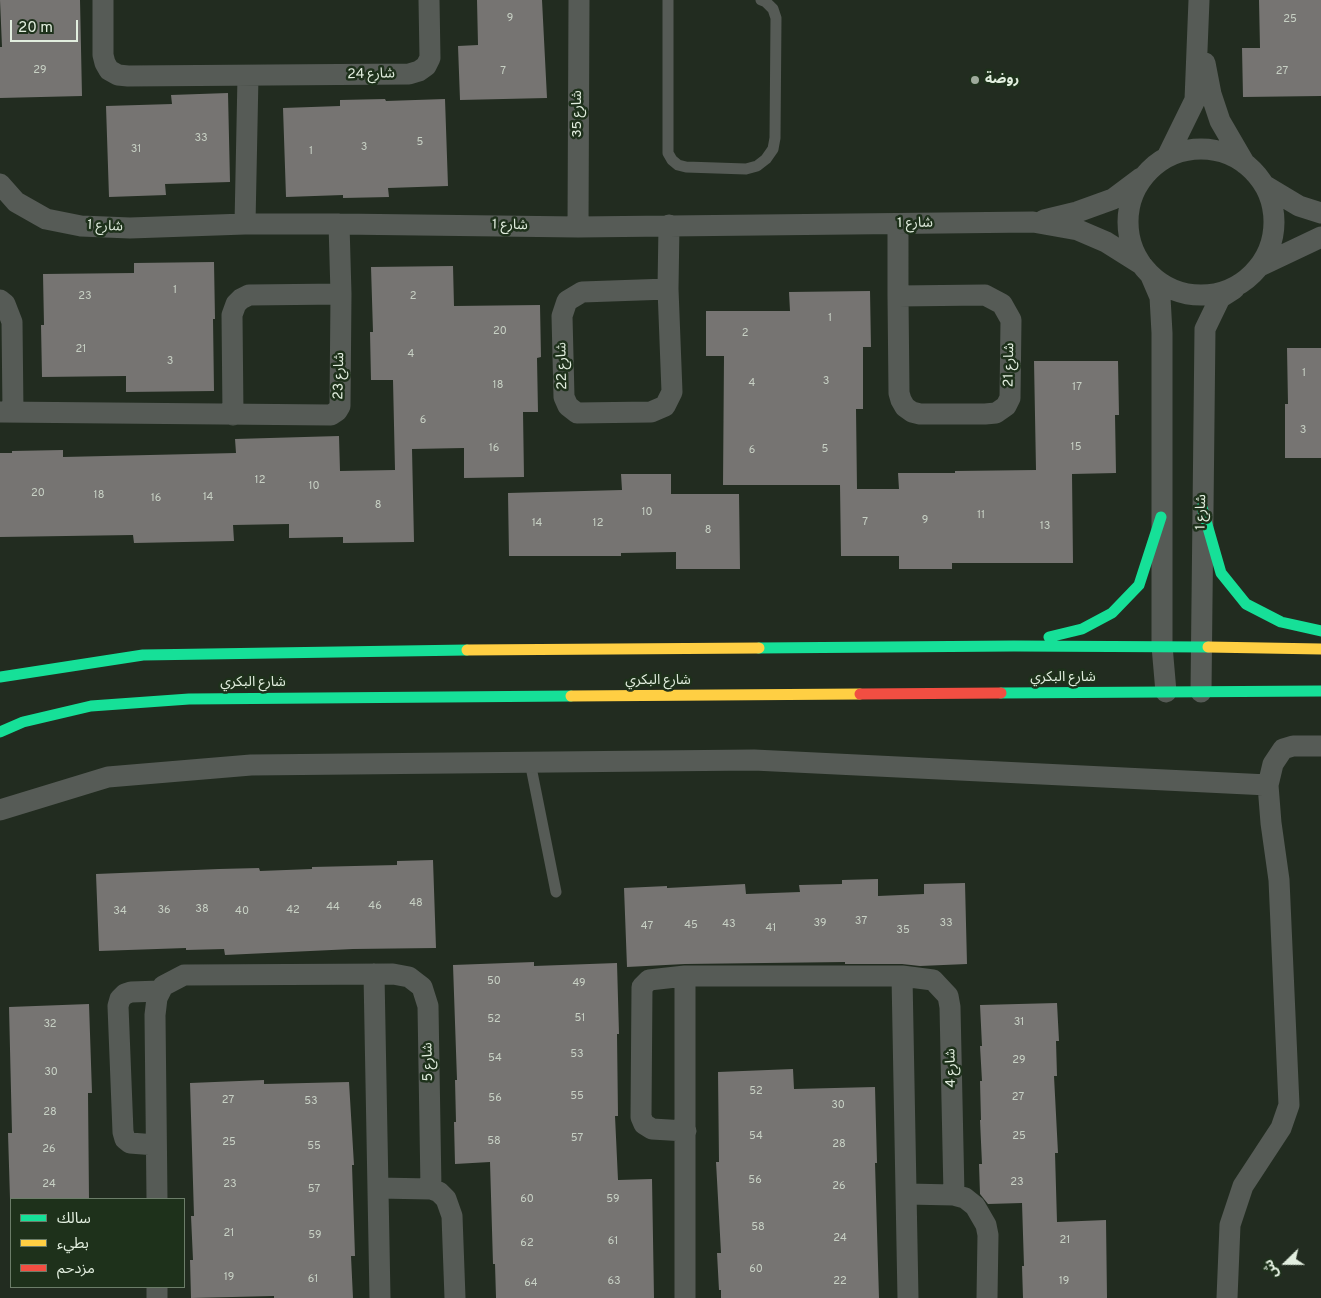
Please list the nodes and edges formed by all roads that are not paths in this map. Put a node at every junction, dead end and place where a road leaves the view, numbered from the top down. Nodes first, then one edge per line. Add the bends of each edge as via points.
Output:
1 (103, 0) edge
2 (430, 0) edge
3 (579, 0) edge
4 (668, 0) edge
5 (761, 0) edge
6 (1199, 0) edge
7 (1198, 30) junction
8 (248, 76) junction
9 (1167, 157) junction
10 (1245, 164) junction
11 (1147, 173) junction
12 (0, 184) edge
13 (1264, 185) junction
14 (1321, 213) edge
15 (1033, 222) junction
16 (245, 224) junction
17 (339, 224) junction
18 (898, 224) junction
19 (669, 225) junction
20 (578, 227) junction
21 (1321, 237) edge
22 (1260, 266) junction
23 (1146, 270) junction
24 (1239, 285) junction
25 (668, 290) junction
26 (341, 294) junction
27 (898, 296) junction
28 (0, 300) edge
29 (6, 412) edge
30 (233, 415) junction
31 (1202, 506) junction
32 (1161, 517) junction
33 (1321, 631) edge
34 (1014, 646) junction
35 (1162, 646) junction
36 (1201, 647) junction
37 (1321, 649) edge
38 (0, 677) edge
39 (1321, 691) edge
40 (1166, 692) junction
41 (1201, 692) junction
42 (0, 732) edge
43 (1321, 746) edge
44 (530, 762) junction
45 (1268, 785) junction
46 (0, 810) edge
47 (556, 892) dead end
48 (374, 974) junction
49 (685, 976) junction
50 (902, 976) junction
51 (160, 991) junction
52 (686, 1131) junction
53 (156, 1145) junction
54 (378, 1188) junction
55 (431, 1189) junction
56 (907, 1194) junction
57 (954, 1195) junction
58 (157, 1198) edge
59 (380, 1298) edge
60 (455, 1298) edge
61 (686, 1298) edge
62 (908, 1298) edge
63 (987, 1298) edge
64 (1227, 1298) edge

1 - 8 street, شارع 24 via 103,54 109,70 118,75
2 - 8 street, شارع 24 via 430,58 419,71 400,75
3 - 20 street, شارع 35
4 - 5 lane via 668,153 678,165 686,167 746,169 766,159 776,138 776,18 773,9
6 - 7 street
7 - 9 street via 1195,100
7 - 10 street via 1220,122
8 - 16 street
9 - 10 street via 1187,150 1207,150 1227,154
9 - 11 street
10 - 13 street
11 - 15 street, شارع 1 via 1113,199 1077,212
11 - 23 street via 1134,193 1128,218 1131,242
12 - 16 street, شارع 1 via 16,202 46,218 81,226 130,228
13 - 14 street via 1299,206
13 - 22 street via 1272,205 1274,226 1270,247
15 - 18 street, شارع 1
15 - 23 street, شارع 1 via 1078,230 1106,242
16 - 17 street, شارع 1
17 - 20 street, شارع 1
17 - 26 street, شارع 23
18 - 19 street, شارع 1
18 - 27 street, شارع 21
19 - 20 street, شارع 1
19 - 25 street, شارع 22
21 - 22 street
22 - 24 street
23 - 24 street via 1171,289 1194,295 1217,294
23 - 32 street via 1160,297
24 - 31 street, شارع 1 via 1220,298 1205,329
25 - 25 street, شارع 22 via 672,392 665,406 651,412 577,413 568,406 564,397 562,316 567,301 582,292
26 - 30 street via 250,295 236,304 232,315
26 - 30 street, شارع 23 via 340,406 337,412 323,416
27 - 27 street, شارع 21 via 899,393 905,407 920,414 985,414 996,413 1006,406 1010,398 1011,320 1002,304 984,295
28 - 29 street, شارع 23 via 12,322
29 - 30 street, شارع 23
31 - 33 main road via 1221,573 1246,604 1281,622
31 - 36 street, شارع 1
32 - 34 main road via 1139,585 1112,613 1082,629
32 - 35 street
34 - 35 main road
34 - 38 main road via 143,655
35 - 36 main road
35 - 40 street
36 - 37 main road
36 - 41 street, شارع 1
39 - 41 main road, شارع البكري
40 - 41 main road, شارع البكري
40 - 42 main road, شارع البكري via 189,699 91,706 23,722
43 - 45 street via 1283,749 1273,764
44 - 45 street via 754,760
44 - 46 street via 251,764 137,774 108,777
44 - 47 lane
45 - 64 street via 1279,880 1288,1105 1280,1128 1243,1186 1230,1225
48 - 51 street, شارع 5 via 184,975
48 - 54 street
48 - 55 street, شارع 5 via 409,977 422,987 428,1006
49 - 50 street, شارع 4
49 - 52 street
49 - 52 street, شارع 4 via 649,980 642,987 640,1107 644,1124 652,1130
50 - 56 street
50 - 57 street, شارع 4 via 933,980 948,996
51 - 53 street via 155,1014
51 - 53 street via 125,994 118,1006 123,1132 130,1144
52 - 61 street
53 - 58 street
54 - 55 street
54 - 59 street
55 - 60 street via 446,1199 452,1216
56 - 57 street
56 - 62 street
57 - 63 street via 975,1206 986,1225

